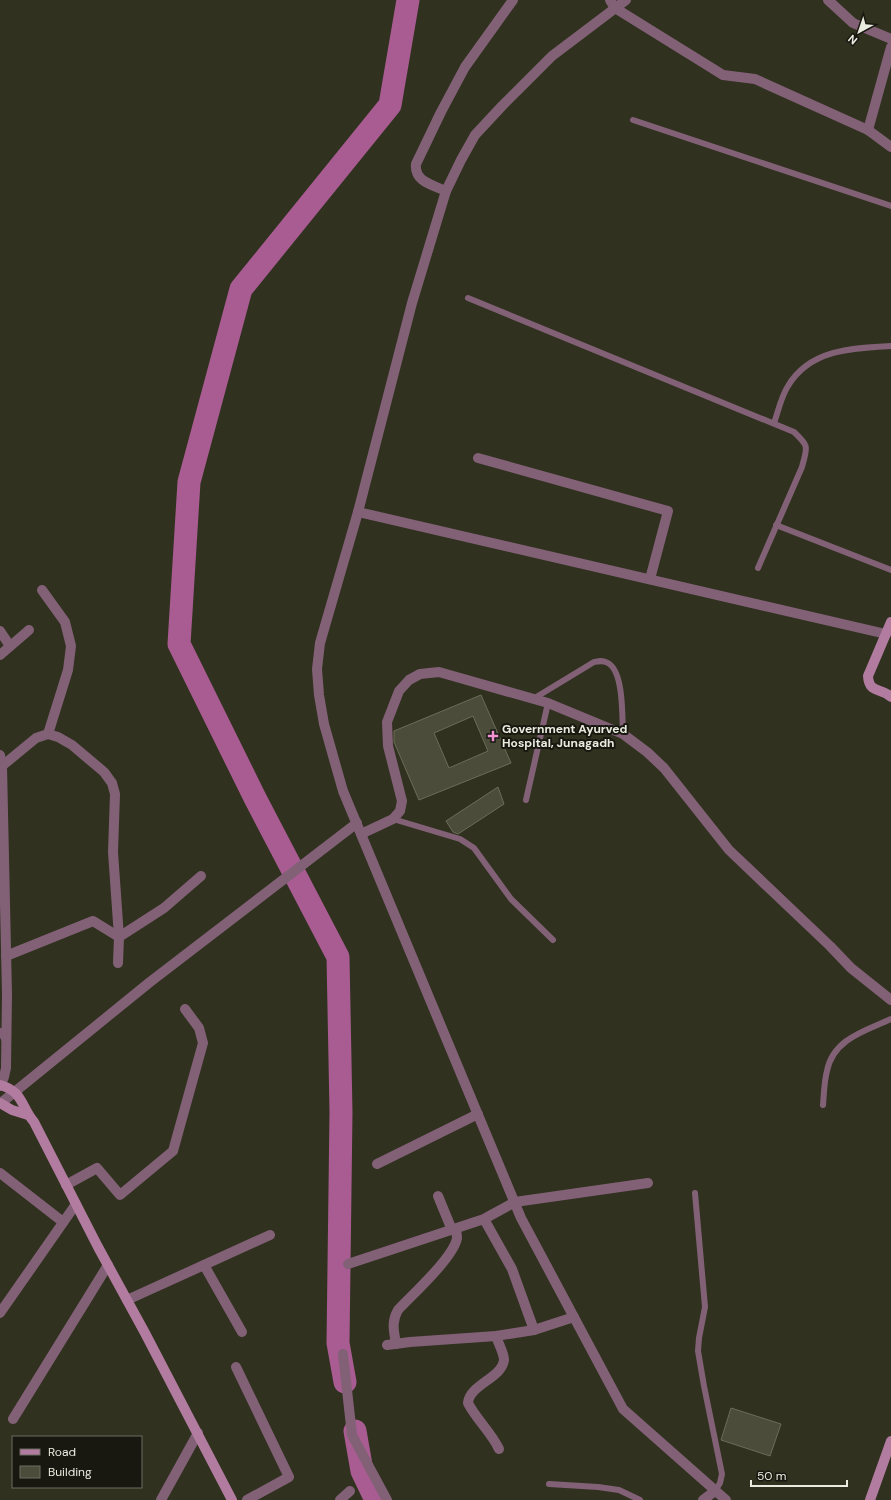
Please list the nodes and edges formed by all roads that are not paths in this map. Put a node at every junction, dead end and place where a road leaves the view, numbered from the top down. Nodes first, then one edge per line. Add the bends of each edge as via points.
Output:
1 (513, 0) edge
2 (626, 0) edge
3 (828, 0) edge
4 (613, 4) edge
5 (891, 39) edge
6 (891, 47) edge
7 (633, 120) dead end
8 (868, 130) junction
9 (891, 147) edge
10 (446, 191) junction
11 (891, 206) edge
12 (468, 298) dead end
13 (891, 346) edge
14 (774, 423) junction
15 (478, 458) dead end
16 (358, 512) junction
17 (776, 526) junction
18 (758, 568) dead end
19 (891, 570) edge
20 (650, 579) junction
21 (42, 590) dead end
22 (891, 622) edge
23 (29, 630) dead end
24 (0, 631) edge
25 (886, 634) junction
26 (10, 646) junction
27 (0, 655) edge
28 (891, 697) edge
29 (533, 699) junction
30 (548, 703) junction
31 (48, 734) junction
32 (623, 734) junction
33 (0, 755) edge
34 (1, 767) edge
35 (526, 800) dead end
36 (393, 820) junction
37 (357, 824) junction
38 (361, 834) junction
39 (201, 876) dead end
40 (119, 937) junction
41 (553, 940) dead end
42 (6, 956) junction
43 (118, 963) dead end
44 (891, 1000) edge
45 (185, 1009) dead end
46 (891, 1019) edge
47 (0, 1031) edge
48 (6, 1042) junction
49 (0, 1085) edge
50 (16, 1092) junction
51 (0, 1103) edge
52 (823, 1105) dead end
53 (478, 1114) junction
54 (28, 1115) junction
55 (377, 1164) dead end
56 (0, 1173) edge
57 (648, 1183) dead end
58 (66, 1185) junction
59 (695, 1192) dead end
60 (438, 1196) dead end
61 (515, 1202) junction
62 (76, 1204) junction
63 (484, 1219) junction
64 (63, 1222) junction
65 (454, 1229) junction
66 (270, 1235) dead end
67 (348, 1264) dead end
68 (108, 1265) junction
69 (204, 1265) junction
70 (127, 1300) junction
71 (3, 1301) edge
72 (0, 1313) edge
73 (574, 1317) junction
74 (534, 1330) junction
75 (242, 1332) dead end
76 (496, 1336) junction
77 (343, 1354) dead end
78 (236, 1367) dead end
79 (13, 1419) dead end
80 (198, 1433) junction
81 (891, 1441) edge
82 (499, 1449) dead end
83 (549, 1484) dead end
84 (350, 1491) dead end
85 (715, 1491) junction
86 (161, 1500) edge
87 (232, 1500) edge
88 (247, 1500) edge
89 (340, 1500) edge
90 (387, 1500) edge
91 (640, 1500) edge
92 (703, 1500) edge
93 (726, 1500) edge
94 (870, 1500) edge

1 - 10 street via 465,67 440,112 416,164 415,170 421,180
2 - 4 street
3 - 5 street via 853,23
4 - 8 street via 723,75 755,79
4 - 10 street via 552,56 475,135
6 - 8 street
7 - 11 lane
8 - 9 street
10 - 16 street via 412,303
12 - 14 lane
13 - 14 lane via 844,349 823,355 808,364 788,386
14 - 17 lane via 794,432 807,449 802,467
15 - 20 street via 668,511
16 - 20 street
16 - 37 street via 320,643 317,669 318,695 324,724 343,791
17 - 18 lane
17 - 19 lane
20 - 25 street
21 - 31 street via 65,622 71,646 68,670
22 - 25 main road
23 - 26 street
24 - 26 street
25 - 28 main road via 868,676 868,683 872,688
26 - 27 street
29 - 30 street
29 - 32 lane via 594,662 602,660 615,669 618,678 621,689
29 - 36 street via 439,672 420,674 409,680 399,691 387,722 388,746 402,801 400,811
30 - 32 street
30 - 35 lane
31 - 34 street via 36,738
31 - 40 street via 72,745 104,772 112,783 115,794 113,852
32 - 44 street via 664,768 715,833 750,870 850,968
33 - 34 street
34 - 42 street
36 - 38 street
36 - 41 lane via 460,838 474,848 511,899
37 - 38 street
37 - 50 street via 150,982
38 - 53 street
39 - 40 street via 164,908
40 - 42 street via 93,921
40 - 43 street
42 - 48 street
45 - 58 street via 199,1028 203,1043 173,1151 120,1195 97,1168
46 - 52 lane via 848,1039 835,1049 827,1071
47 - 48 lane
48 - 49 street via 6,1068
49 - 50 main road
50 - 51 street
50 - 54 main road
51 - 54 main road
53 - 55 street
53 - 61 street
54 - 58 main road
56 - 64 street
57 - 61 street
58 - 62 main road
59 - 85 lane via 705,1307 698,1351 722,1474
60 - 65 street
61 - 63 street
61 - 73 street
62 - 64 street
62 - 68 main road
63 - 65 street
63 - 74 street via 512,1270
64 - 71 street
65 - 67 street
65 - 76 street via 457,1238 449,1254 394,1317 392,1345
66 - 69 street
68 - 70 main road
68 - 79 street
69 - 70 street
69 - 75 street
70 - 80 main road
71 - 72 street
73 - 74 street
73 - 85 street via 623,1409
74 - 76 street
76 - 82 street via 503,1364 490,1379 471,1393 468,1403
77 - 90 street via 352,1435
78 - 88 street via 289,1477
80 - 86 street
80 - 87 main road
81 - 94 main road
83 - 91 lane via 619,1490
84 - 89 street
85 - 92 street
85 - 93 street

